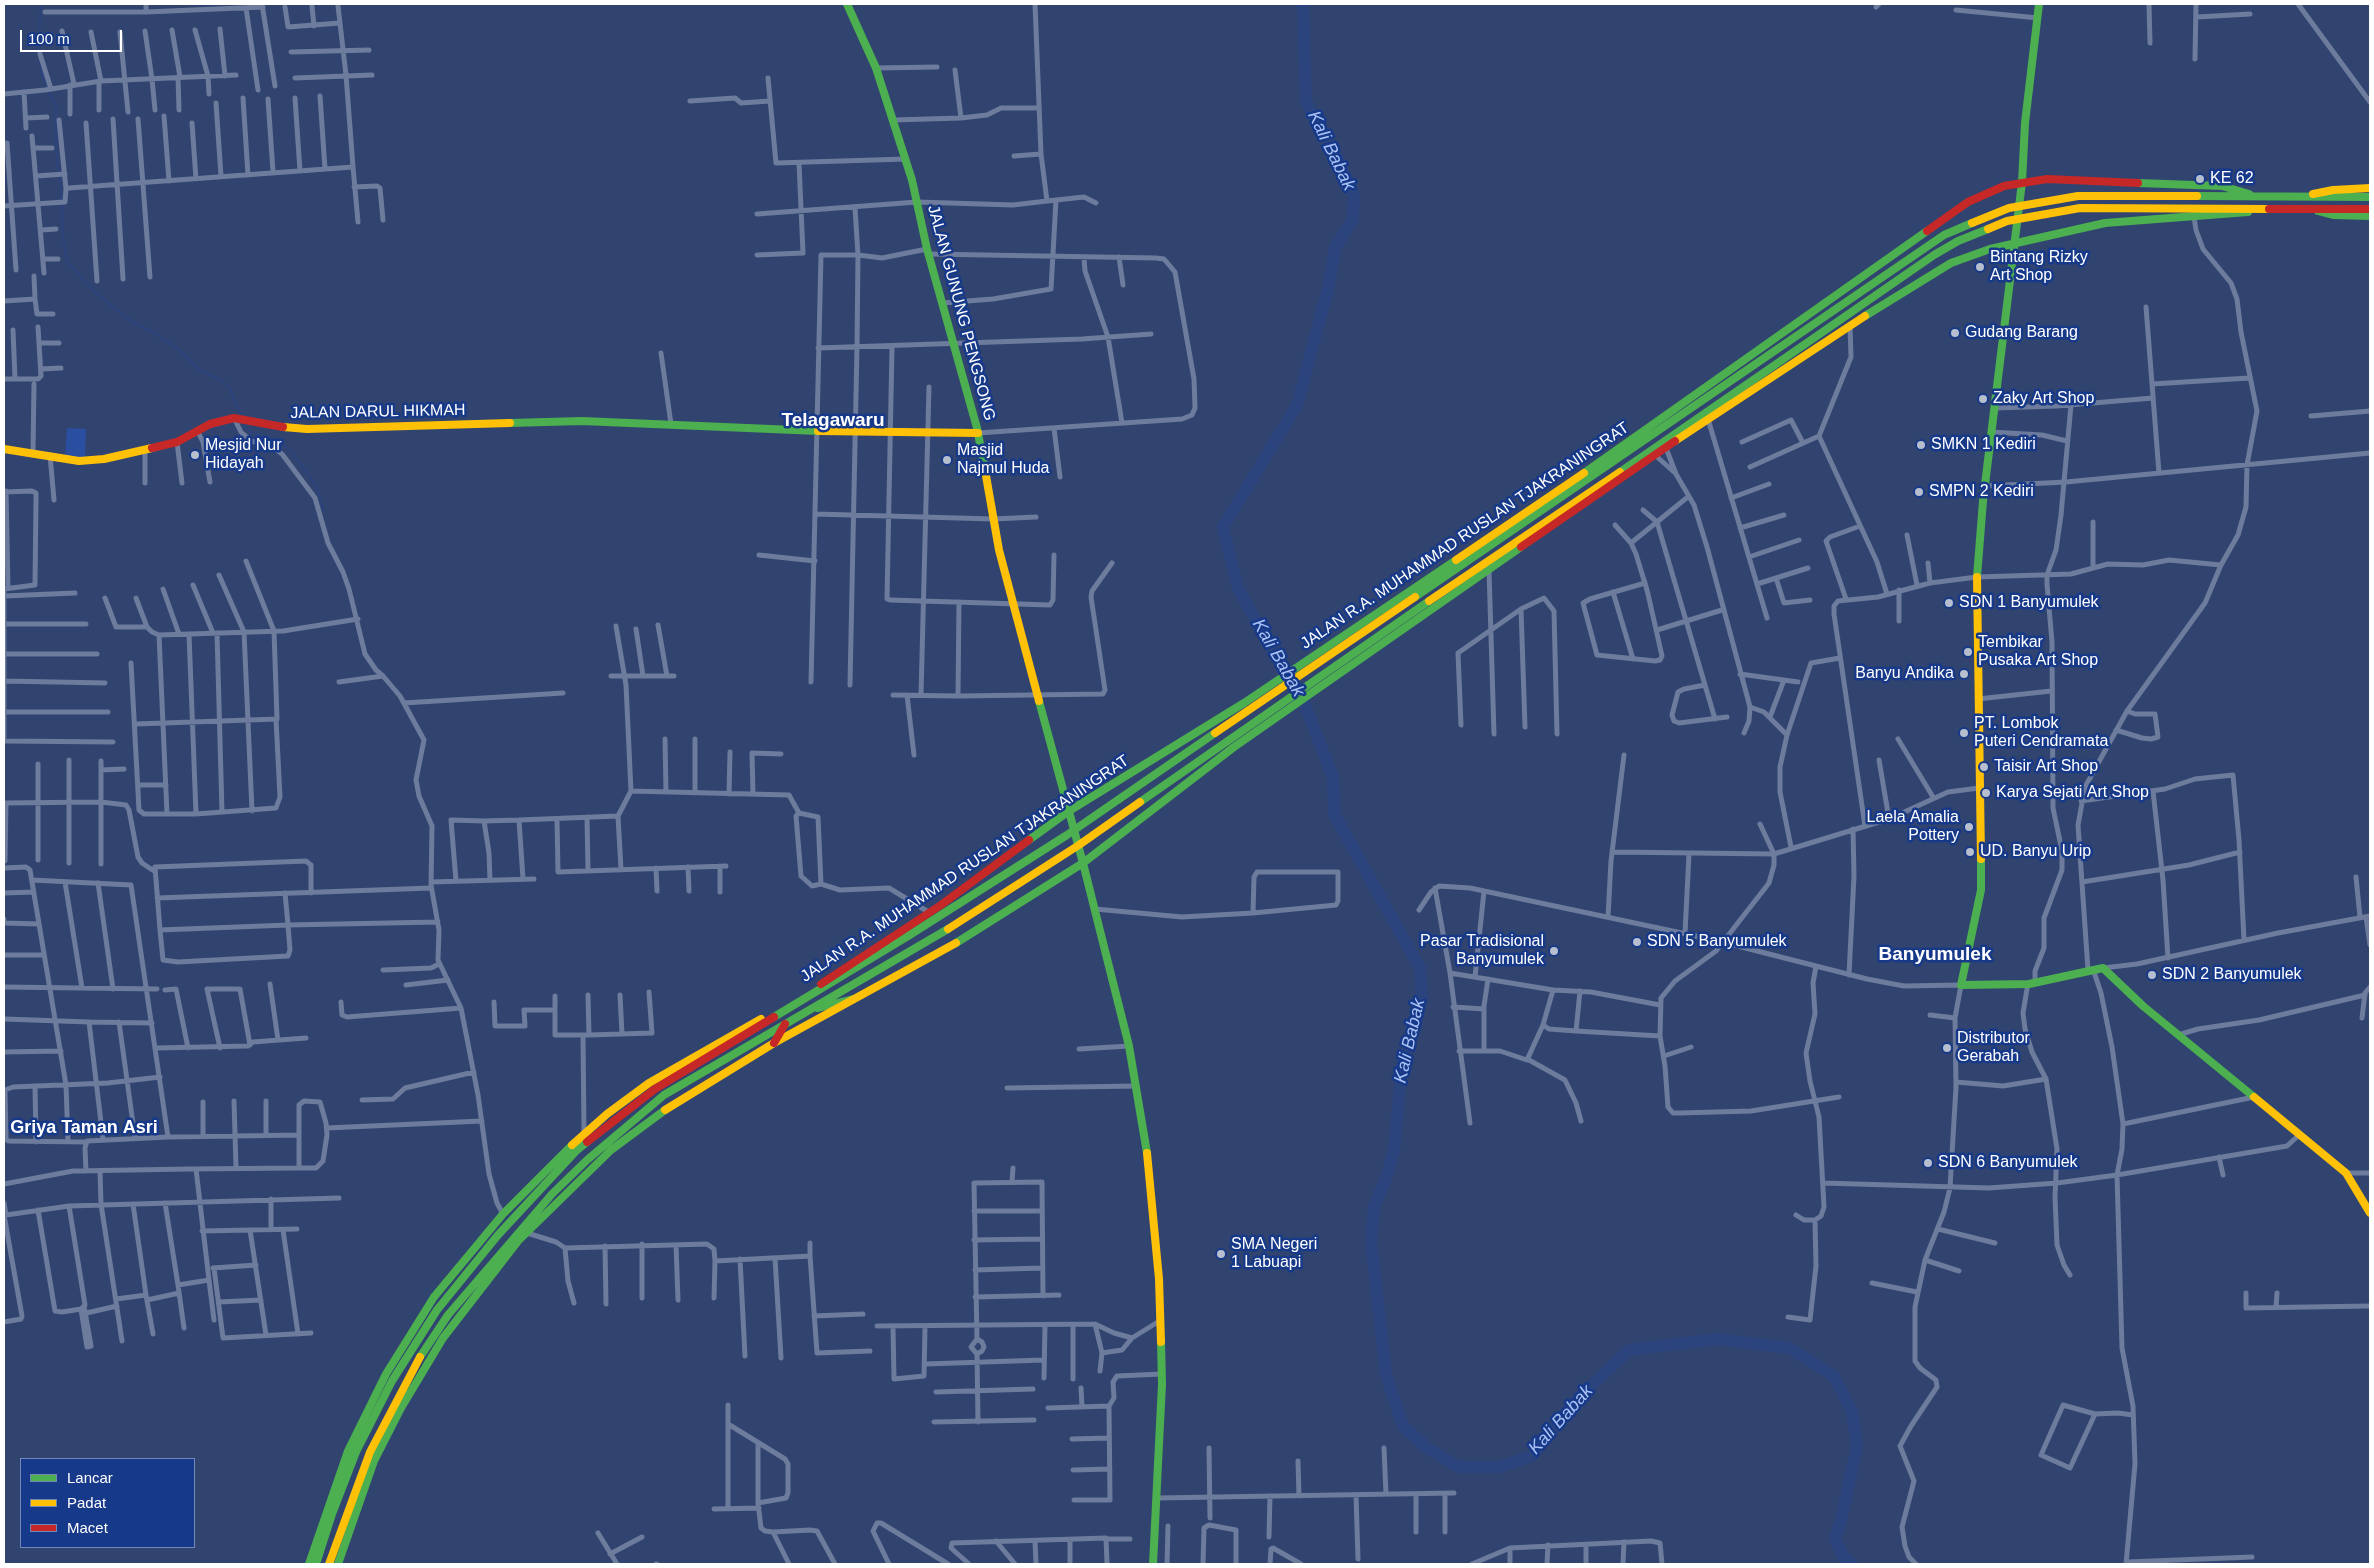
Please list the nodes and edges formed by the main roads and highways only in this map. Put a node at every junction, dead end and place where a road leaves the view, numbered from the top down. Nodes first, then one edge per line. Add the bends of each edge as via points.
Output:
1 (847, 4) edge
2 (2039, 4) edge
3 (2022, 182) junction
4 (2370, 188) edge
5 (2252, 195) junction
6 (2311, 195) junction
7 (2370, 197) edge
8 (2257, 209) junction
9 (2370, 209) edge
10 (2313, 210) junction
11 (2370, 216) edge
12 (2013, 243) junction
13 (1692, 398) junction
14 (1675, 418) junction
15 (1706, 420) junction
16 (1684, 428) junction
17 (1658, 430) junction
18 (978, 432) junction
19 (1640, 435) junction
20 (1672, 437) junction
21 (1666, 448) junction
22 (4, 449) edge
23 (1385, 612) junction
24 (1354, 633) junction
25 (1069, 811) junction
26 (1083, 863) junction
27 (818, 986) junction
28 (854, 999) junction
29 (798, 1001) junction
30 (810, 1010) junction
31 (769, 1022) junction
32 (785, 1024) junction
33 (748, 1027) junction
34 (774, 1042) junction
35 (2370, 1213) edge
36 (308, 1564) edge
37 (316, 1564) edge
38 (329, 1564) edge
39 (338, 1564) edge
40 (1153, 1564) edge

1 - 18 main road, JALAN GUNUNG PENGSONG via 876,68 906,159
2 - 3 main road via 2025,123
3 - 5 main road, JALAN R.A. MUHAMMAD RUSLAN TJAKRANINGRAT via 2086,179 2194,184 2222,186
3 - 12 main road
3 - 13 main road, JALAN R.A. MUHAMMAD RUSLAN TJAKRANINGRAT via 1981,195 1953,210
4 - 6 main road, JALAN R.A. MUHAMMAD RUSLAN TJAKRANINGRAT
5 - 6 main road, JALAN R.A. MUHAMMAD RUSLAN TJAKRANINGRAT
5 - 14 main road, JALAN R.A. MUHAMMAD RUSLAN TJAKRANINGRAT via 2078,196 2008,208 1966,224 1927,245
6 - 7 main road, JALAN R.A. MUHAMMAD RUSLAN TJAKRANINGRAT
8 - 10 main road, JALAN R.A. MUHAMMAD RUSLAN TJAKRANINGRAT
8 - 12 main road, JALAN R.A. MUHAMMAD RUSLAN TJAKRANINGRAT via 2230,215 2105,223
8 - 16 main road, JALAN R.A. MUHAMMAD RUSLAN TJAKRANINGRAT via 2080,208 2043,212 2007,221 1934,255
9 - 10 main road, JALAN R.A. MUHAMMAD RUSLAN TJAKRANINGRAT
10 - 11 main road, JALAN R.A. MUHAMMAD RUSLAN TJAKRANINGRAT via 2333,215
12 - 15 main road, JALAN R.A. MUHAMMAD RUSLAN TJAKRANINGRAT via 1952,263
12 - 35 main road via 1977,577 1981,890 1960,984 2032,983 2103,968 2178,1035 2346,1173
13 - 14 main road
13 - 19 main road, JALAN R.A. MUHAMMAD RUSLAN TJAKRANINGRAT
14 - 17 main road, JALAN R.A. MUHAMMAD RUSLAN TJAKRANINGRAT
15 - 16 main road
15 - 21 main road, JALAN R.A. MUHAMMAD RUSLAN TJAKRANINGRAT
16 - 20 main road, JALAN R.A. MUHAMMAD RUSLAN TJAKRANINGRAT
17 - 19 main road
17 - 23 main road, JALAN R.A. MUHAMMAD RUSLAN TJAKRANINGRAT
18 - 22 main road, JALAN DARUL HIKMAH via 855,432 582,421 321,429 283,428 239,418 210,424 176,442 114,458 79,461
18 - 25 main road, JALAN GUNUNG PENGSONG via 1012,604
19 - 23 main road, JALAN R.A. MUHAMMAD RUSLAN TJAKRANINGRAT
20 - 21 main road
20 - 30 main road, JALAN R.A. MUHAMMAD RUSLAN TJAKRANINGRAT via 1069,852 914,950
21 - 26 main road, JALAN R.A. MUHAMMAD RUSLAN TJAKRANINGRAT via 1261,728
23 - 24 main road, JALAN R.A. MUHAMMAD RUSLAN TJAKRANINGRAT
24 - 25 main road, JALAN R.A. MUHAMMAD RUSLAN TJAKRANINGRAT
24 - 29 main road, JALAN R.A. MUHAMMAD RUSLAN TJAKRANINGRAT via 1251,709 1067,835
25 - 26 main road, JALAN GUNUNG PENGSONG
25 - 27 main road, JALAN R.A. MUHAMMAD RUSLAN TJAKRANINGRAT via 930,912
26 - 28 main road, JALAN R.A. MUHAMMAD RUSLAN TJAKRANINGRAT via 949,947
26 - 40 main road, JALAN GUNUNG PENGSONG via 1129,1046 1146,1137 1161,1320 1162,1374
27 - 29 main road
27 - 33 main road, JALAN R.A. MUHAMMAD RUSLAN TJAKRANINGRAT
28 - 30 main road
28 - 34 main road, JALAN R.A. MUHAMMAD RUSLAN TJAKRANINGRAT
29 - 31 main road, JALAN R.A. MUHAMMAD RUSLAN TJAKRANINGRAT
30 - 32 main road, JALAN R.A. MUHAMMAD RUSLAN TJAKRANINGRAT
31 - 33 main road
31 - 37 main road, JALAN R.A. MUHAMMAD RUSLAN TJAKRANINGRAT via 655,1089 604,1128 576,1151 498,1235 437,1310 392,1381 356,1452
32 - 34 main road
32 - 38 main road, JALAN R.A. MUHAMMAD RUSLAN TJAKRANINGRAT via 664,1095 588,1160 522,1227 448,1315 417,1362 366,1460
33 - 36 main road, JALAN R.A. MUHAMMAD RUSLAN TJAKRANINGRAT via 649,1083 607,1114 503,1214 434,1297 386,1374 348,1451
34 - 39 main road, JALAN R.A. MUHAMMAD RUSLAN TJAKRANINGRAT via 671,1105 611,1150 527,1232 486,1280 443,1338 401,1408 374,1461

